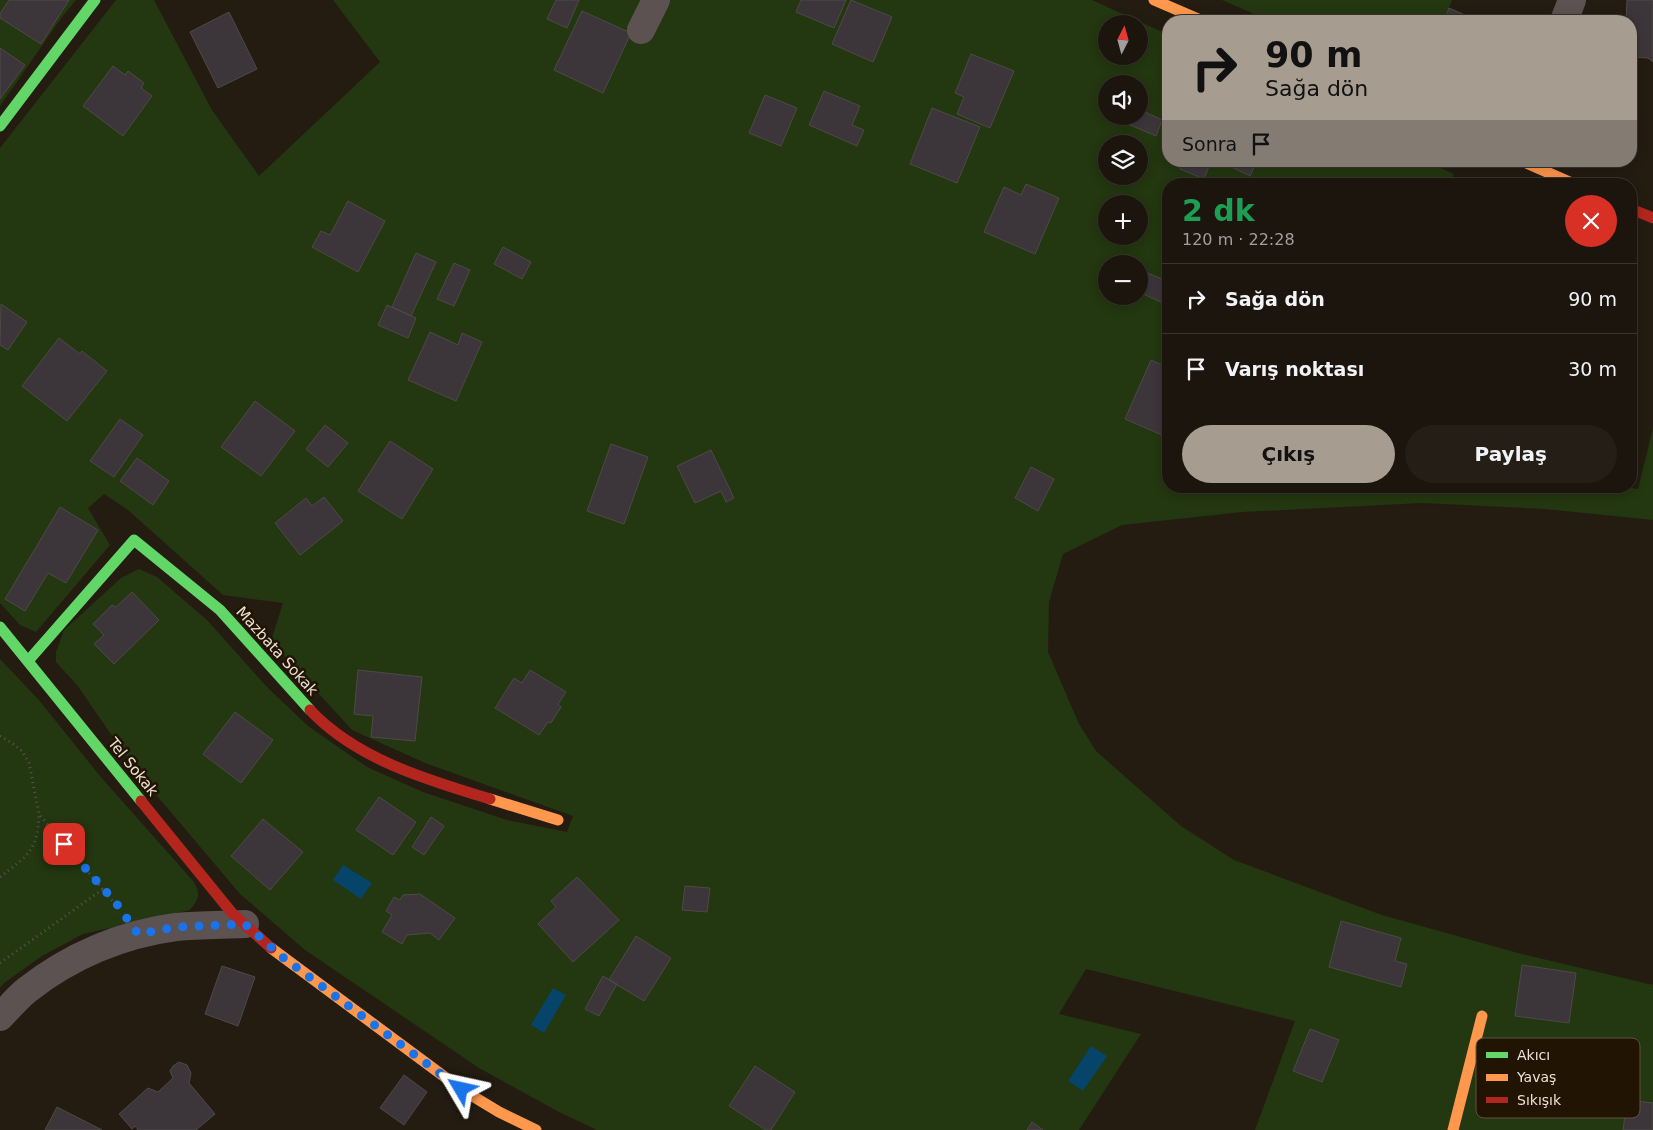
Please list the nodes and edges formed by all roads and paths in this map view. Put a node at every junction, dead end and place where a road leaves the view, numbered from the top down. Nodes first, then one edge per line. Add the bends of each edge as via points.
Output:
1 (95, 0) edge
2 (656, 0) edge
3 (1154, 0) edge
4 (1572, 0) edge
5 (1189, 15) edge
6 (1566, 15) edge
7 (641, 30) dead end
8 (0, 126) edge
9 (1536, 167) edge
10 (1560, 178) edge
11 (1637, 211) edge
12 (1653, 218) edge
13 (0, 627) edge
14 (28, 661) junction
15 (0, 736) edge
16 (38, 814) junction
17 (558, 820) dead end
18 (0, 877) edge
19 (103, 889) junction
20 (245, 924) junction
21 (138, 934) junction
22 (0, 963) edge
23 (1482, 1016) dead end
24 (0, 1017) edge
25 (1477, 1038) edge
26 (1476, 1040) edge
27 (497, 1121) edge
28 (536, 1130) edge
29 (1454, 1130) edge

1 - 8 street
2 - 7 street
3 - 5 street
4 - 6 street
9 - 10 street
11 - 12 street
13 - 14 street, Tel Sokak
14 - 17 street, Mazbata Sokak via 134,540 220,610 312,712 338,734 374,757 441,784
14 - 20 street, Tel Sokak
15 - 16 path via 22,752 29,763
16 - 18 path via 35,844 26,857
16 - 19 path
19 - 21 path
19 - 22 path
20 - 21 street via 177,927
20 - 27 street, Tel Sokak via 267,945 461,1089
21 - 24 street via 89,951 57,969 26,991
23 - 25 street
26 - 29 street
27 - 28 street, Tel Sokak

